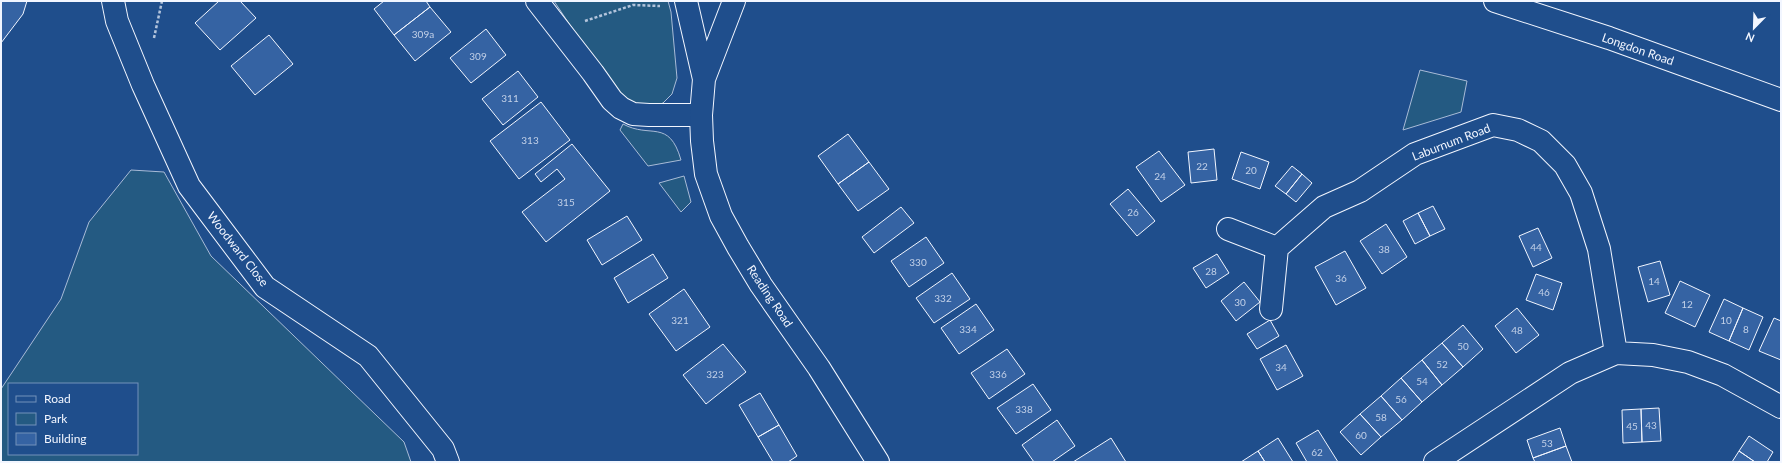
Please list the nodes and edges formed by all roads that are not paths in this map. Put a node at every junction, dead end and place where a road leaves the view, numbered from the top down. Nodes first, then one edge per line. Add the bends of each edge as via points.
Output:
1 (113, 1) edge
2 (537, 1) edge
3 (734, 1) edge
4 (1495, 1) edge
5 (677, 4) edge
6 (704, 80) junction
7 (1781, 100) edge
8 (700, 116) junction
9 (1228, 229) dead end
10 (1277, 248) junction
11 (1272, 309) dead end
12 (1616, 353) junction
13 (1781, 407) edge
14 (448, 462) edge
15 (878, 462) edge
16 (1435, 462) edge

1 - 14 street, Woodward Close via 117,21 143,85 189,186 265,287 368,356 443,449
2 - 8 street via 612,100 621,108 634,114
3 - 6 street, Reading Road
4 - 7 street, Longdon Road via 1610,38
5 - 6 street, Reading Road
6 - 8 street, Reading Road
8 - 15 street, Reading Road via 706,174 721,216 761,285 813,360
9 - 10 street
10 - 11 street
10 - 12 street, Laburnum Road via 1324,207 1360,191 1415,154 1493,124 1518,130 1542,142 1565,165 1581,193 1599,249
12 - 13 street via 1653,355 1688,362 1723,375
12 - 16 street via 1570,374

